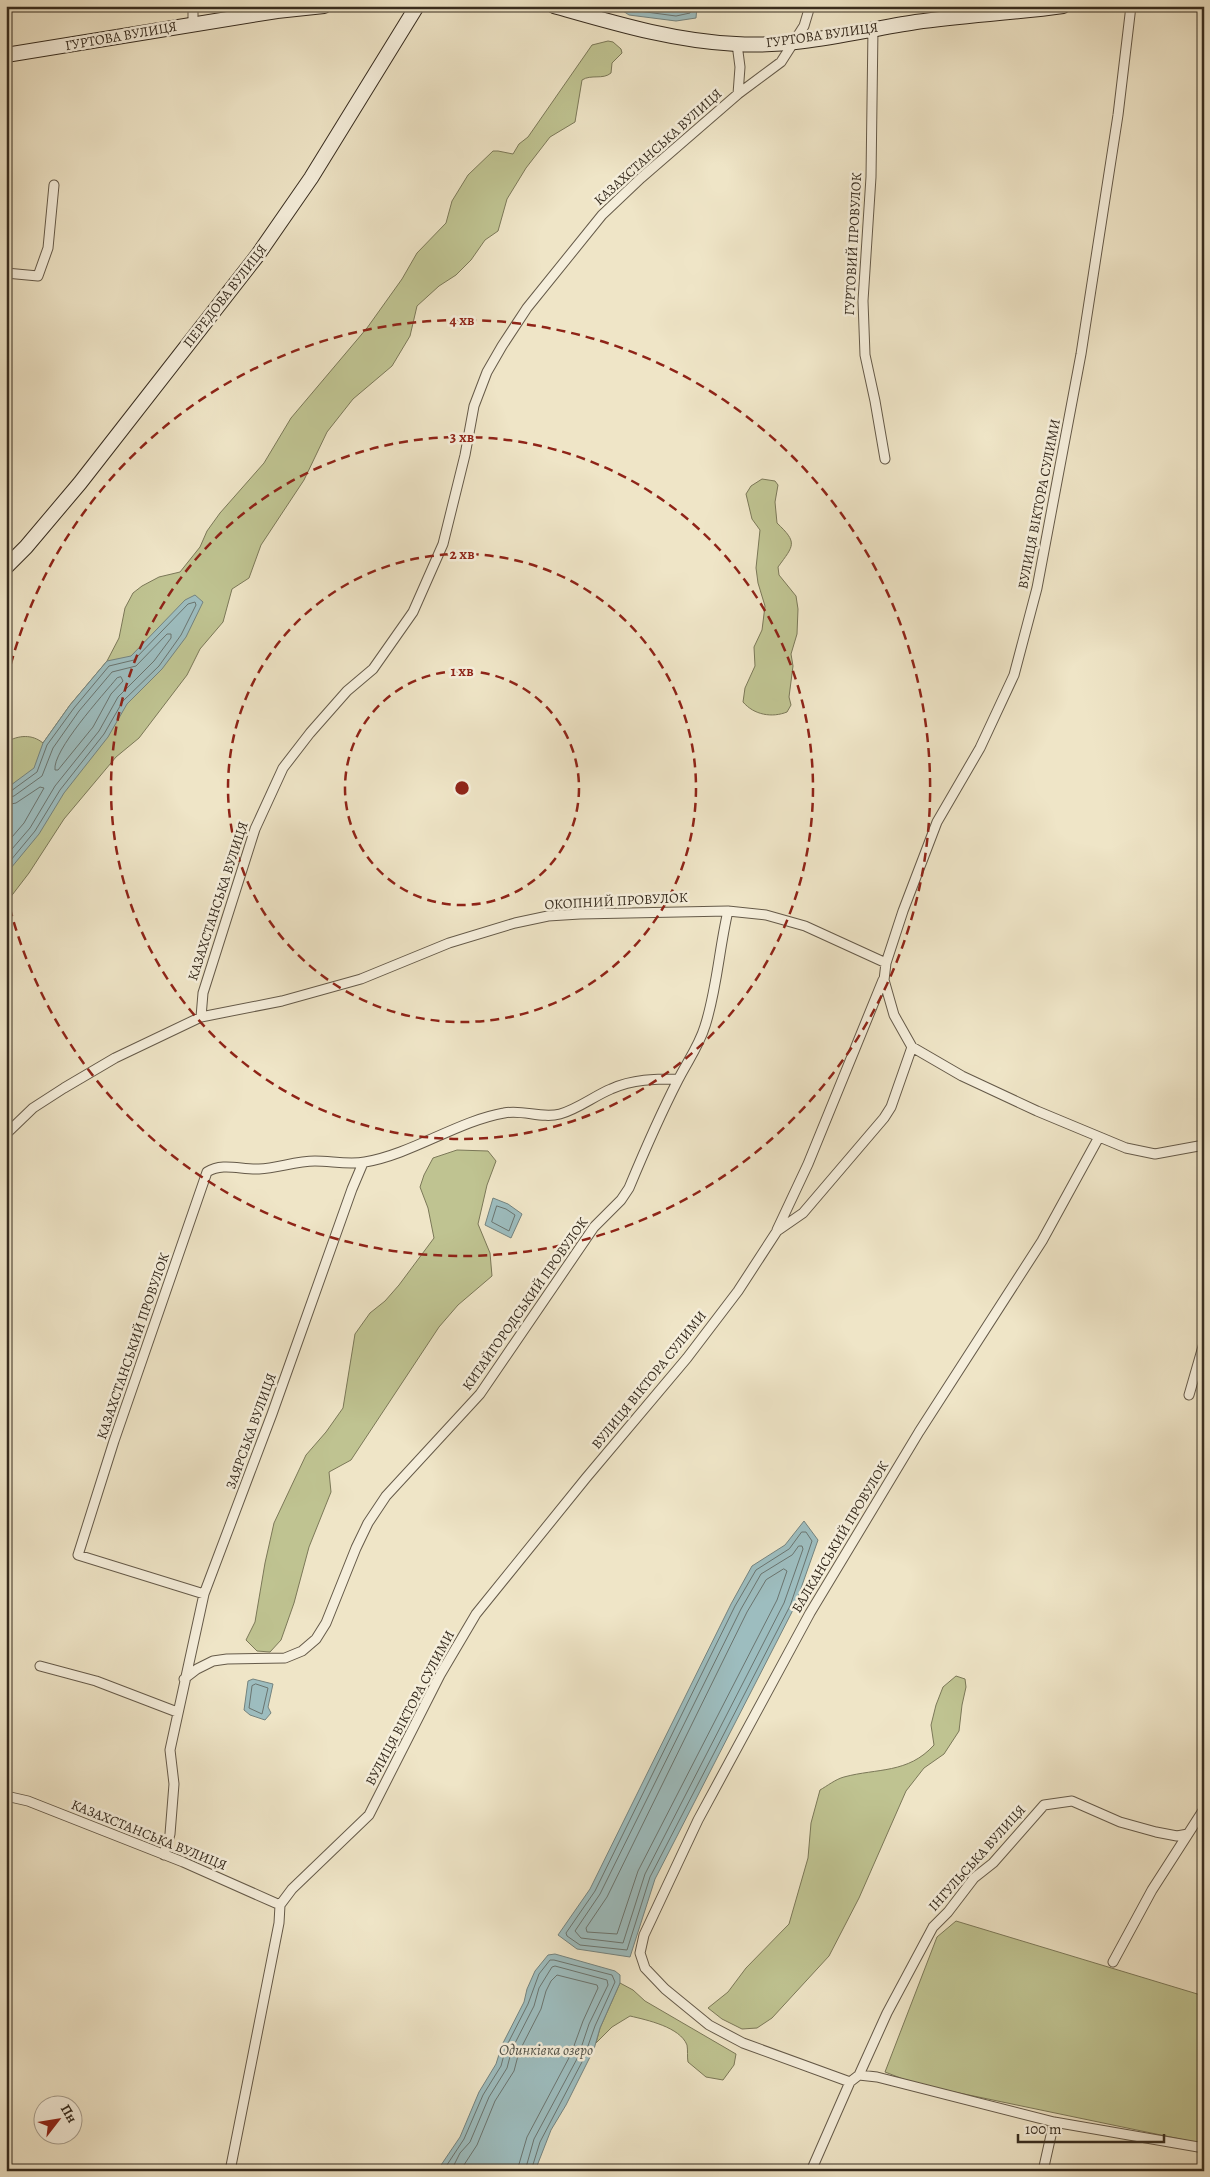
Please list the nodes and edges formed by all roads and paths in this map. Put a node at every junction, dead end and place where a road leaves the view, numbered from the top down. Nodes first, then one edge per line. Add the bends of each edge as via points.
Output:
1 (193, 6) edge
2 (324, 6) edge
3 (417, 6) edge
4 (554, 6) edge
5 (810, 6) edge
6 (1063, 6) edge
7 (1131, 6) edge
8 (1036, 8) edge
9 (193, 24) junction
10 (873, 28) junction
11 (794, 41) junction
12 (737, 44) junction
13 (6, 55) edge
14 (738, 94) junction
15 (54, 185) dead end
16 (6, 273) edge
17 (885, 459) dead end
18 (6, 567) edge
19 (728, 911) junction
20 (886, 963) junction
21 (884, 980) junction
22 (202, 1017) junction
23 (912, 1047) junction
24 (678, 1079) junction
25 (6, 1134) edge
26 (1099, 1137) junction
27 (1204, 1145) edge
28 (364, 1163) junction
29 (777, 1231) junction
30 (1204, 1342) edge
31 (1189, 1395) dead end
32 (204, 1594) junction
33 (40, 1666) dead end
34 (184, 1679) junction
35 (177, 1712) junction
36 (6, 1796) edge
37 (1204, 1809) edge
38 (1188, 1834) junction
39 (164, 1855) junction
40 (280, 1905) junction
41 (1113, 1962) dead end
42 (858, 2075) junction
43 (850, 2082) junction
44 (1054, 2122) junction
45 (1204, 2148) edge
46 (230, 2171) edge
47 (811, 2171) edge
48 (1043, 2171) edge

1 - 9 street
2 - 9 street, ГУРТОВА ВУЛИЦЯ
3 - 18 street, ПЕРЕДОВА ВУЛИЦЯ via 306,185 257,256 80,484
4 - 12 street, ГУРТОВА ВУЛИЦЯ via 647,32
5 - 11 street, КАЗАХСТАНСЬКА ВУЛИЦЯ via 804,26
6 - 8 street, ГУРТОВА ВУЛИЦЯ
7 - 20 street, ВУЛИЦЯ ВІКТОРА СУЛИМИ via 1118,115 1081,354 1038,588 1014,675 980,748 937,822
8 - 10 street, ГУРТОВА ВУЛИЦЯ
9 - 13 street, ГУРТОВА ВУЛИЦЯ
10 - 11 street, ГУРТОВА ВУЛИЦЯ
10 - 17 street, ГУРТОВИЙ ПРОВУЛОК via 871,177 863,301 865,355
11 - 12 street, ГУРТОВА ВУЛИЦЯ
11 - 14 street, КАЗАХСТАНСЬКА ВУЛИЦЯ via 781,62
12 - 14 street via 740,67
14 - 22 street, КАЗАХСТАНСЬКА ВУЛИЦЯ via 602,215 527,308 487,372 474,406 443,544 414,612 373,669 334,705 284,768 255,829 203,993
15 - 16 street via 48,248 38,276
19 - 20 street, ОКОПНИЙ ПРОВУЛОК via 766,915 805,926
19 - 22 street, ОКОПНИЙ ПРОВУЛОК via 548,916 449,943 361,979 282,1001
19 - 24 street, КИТАЙГОРОДСЬКИЙ ПРОВУЛОК via 705,1027
20 - 21 street, ВУЛИЦЯ ВІКТОРА СУЛИМИ
21 - 23 street, ВУЛИЦЯ ВІКТОРА СУЛИМИ via 894,1015
21 - 29 street, ВУЛИЦЯ ВІКТОРА СУЛИМИ
22 - 25 street via 115,1058 64,1088 33,1108
23 - 26 street via 962,1076
23 - 29 street, ВУЛИЦЯ ВІКТОРА СУЛИМИ via 892,1107 884,1118 803,1213
24 - 28 street via 635,1080 561,1114 541,1116 504,1112
24 - 34 street, КИТАЙГОРОДСЬКИЙ ПРОВУЛОК via 621,1200 594,1227 480,1394 386,1496 368,1523 326,1623 316,1639 302,1651 285,1658 213,1661
26 - 27 street via 1126,1148 1155,1154
26 - 43 street, БАЛКАНСЬКИЙ ПРОВУЛОК via 1042,1241 919,1432 815,1605 698,1820 644,1935 640,1953 645,1968 709,2025 751,2046
28 - 32 street, ЗАЯРСЬКА ВУЛИЦЯ
28 - 32 street, КАЗАХСТАНСЬКИЙ ПРОВУЛОК via 315,1161 259,1169 216,1166 207,1172 78,1555
29 - 40 street, ВУЛИЦЯ ВІКТОРА СУЛИМИ via 738,1291 687,1358 476,1614 440,1675 369,1815 292,1889
30 - 31 street
32 - 34 street, ЗАЯРСЬКА ВУЛИЦЯ
33 - 35 street via 96,1682
34 - 35 street, ЗАЯРСЬКА ВУЛИЦЯ
35 - 39 street, ЗАЯРСЬКА ВУЛИЦЯ via 170,1750 174,1784 170,1834
36 - 39 street, КАЗАХСТАНСЬКА ВУЛИЦЯ via 28,1801
37 - 38 street
38 - 41 street via 1152,1890
38 - 42 street, ІНГУЛЬСЬКА ВУЛИЦЯ via 1177,1836 1120,1822 1072,1801 1044,1805 993,1863 974,1878 933,1928
39 - 40 street, КАЗАХСТАНСЬКА ВУЛИЦЯ
40 - 46 street via 280,1922
42 - 43 street, ІНГУЛЬСЬКА ВУЛИЦЯ
42 - 44 street
43 - 47 street, ІНГУЛЬСЬКА ВУЛИЦЯ
44 - 45 street
44 - 48 street

